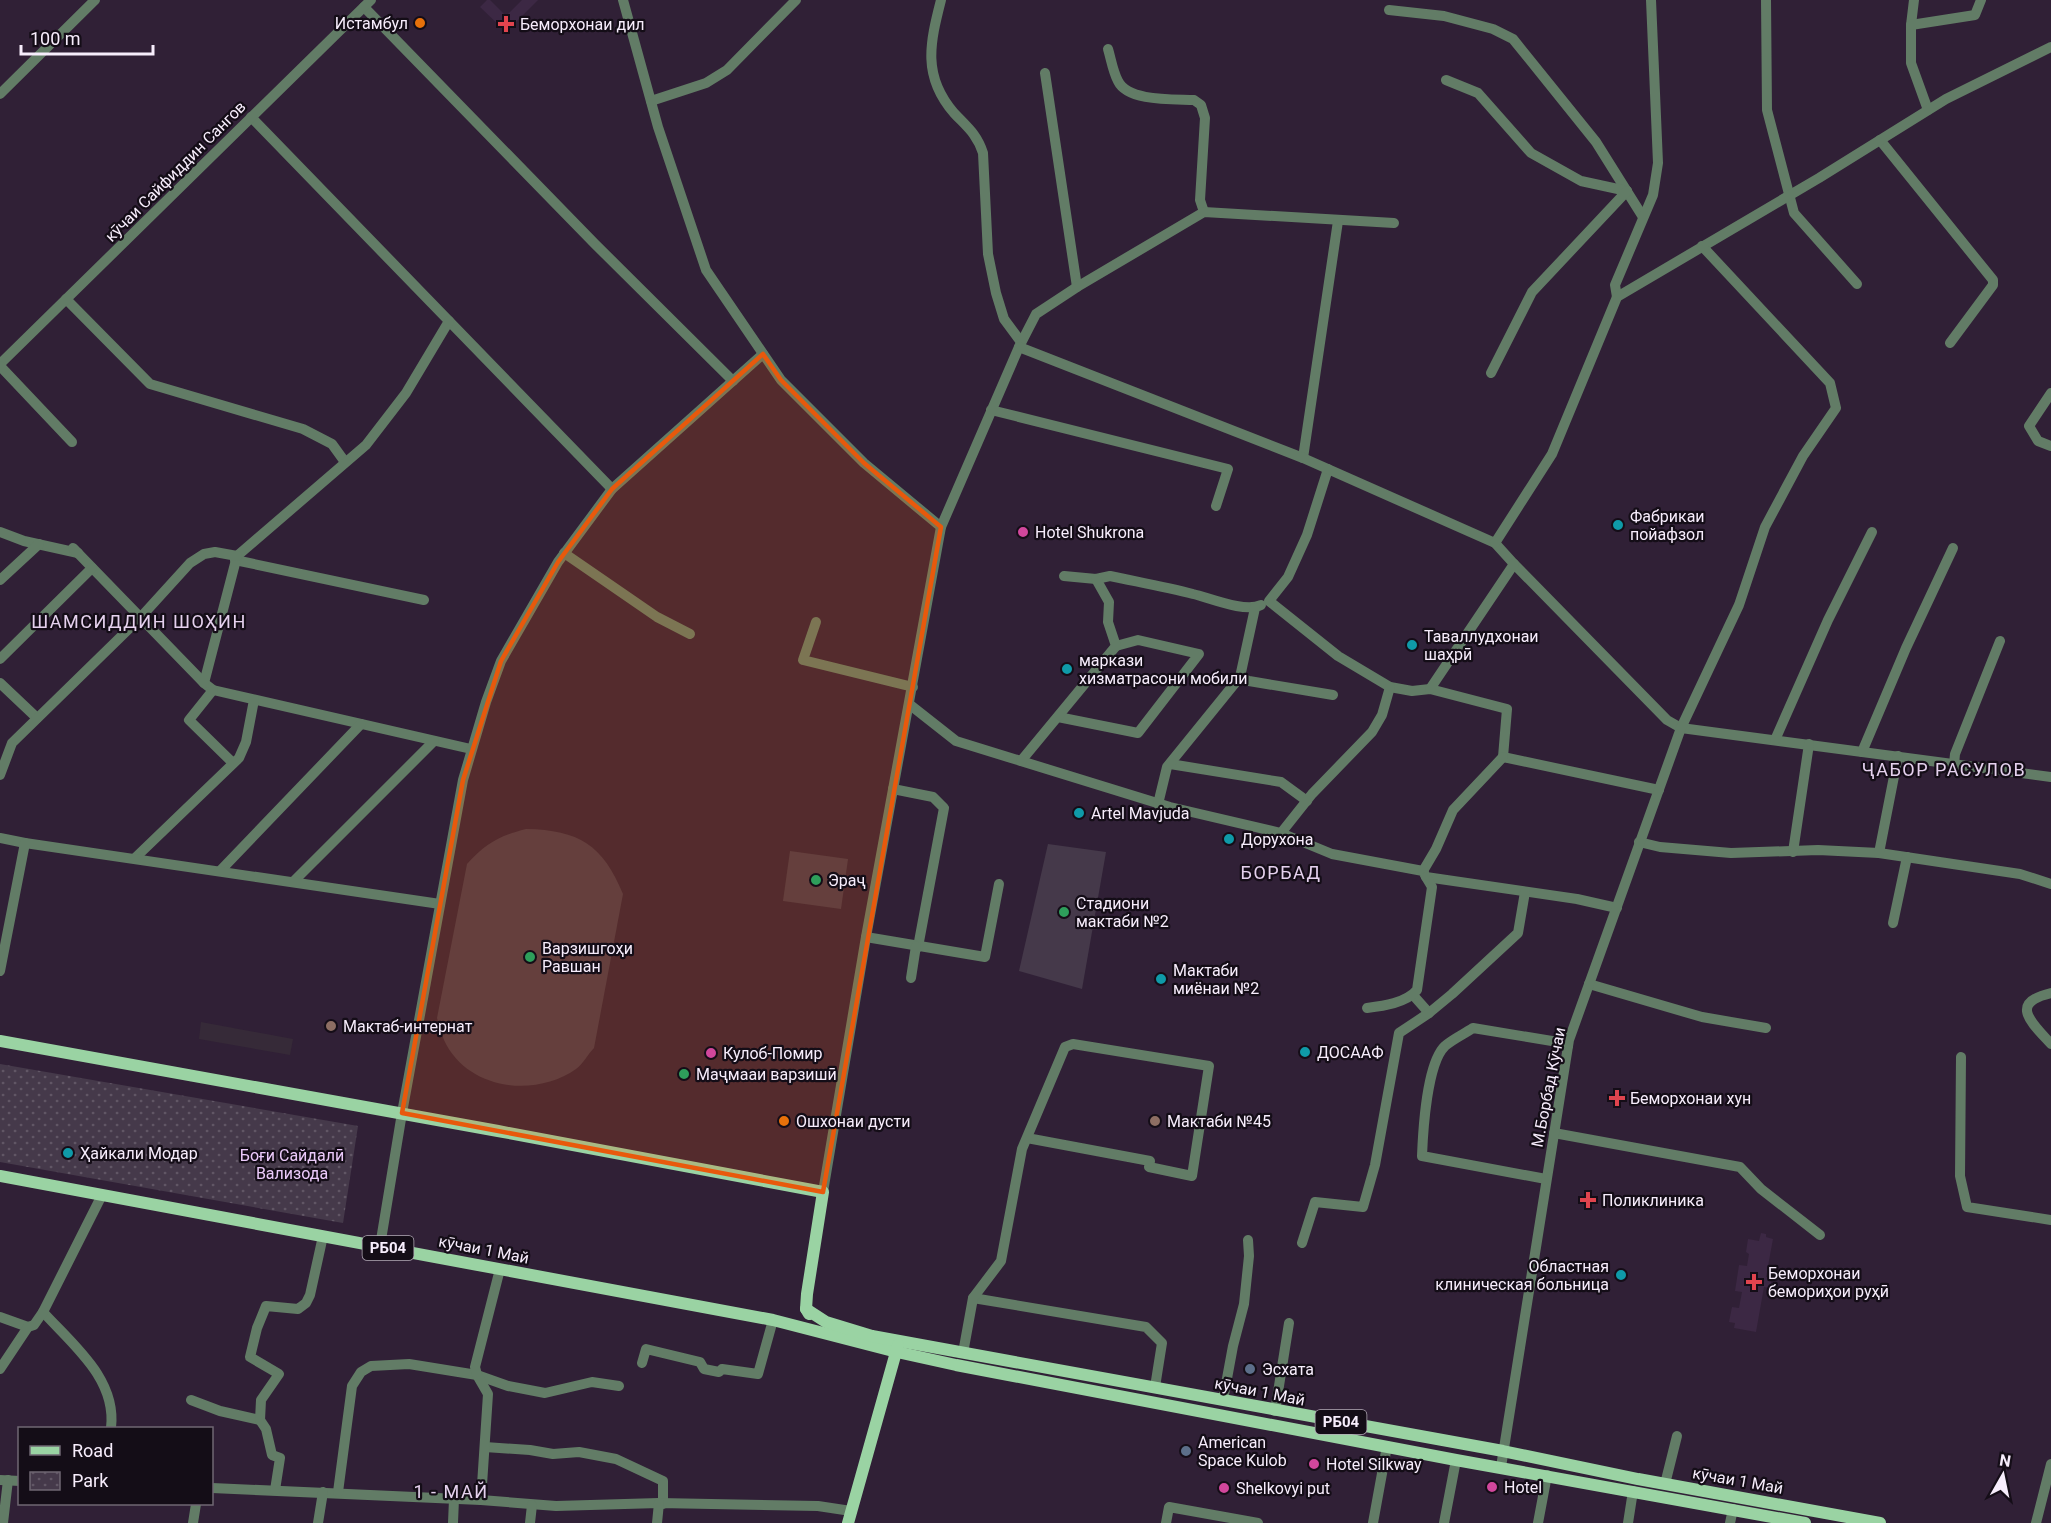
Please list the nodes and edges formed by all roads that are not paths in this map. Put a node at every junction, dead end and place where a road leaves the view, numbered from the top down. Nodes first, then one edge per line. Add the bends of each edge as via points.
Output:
1 (95, 0) edge
2 (796, 0) edge
3 (942, 0) edge
4 (1651, 0) edge
5 (1766, 0) edge
6 (1914, 0) edge
7 (1981, 0) edge
8 (625, 1) edge
9 (368, 3) edge
10 (1389, 10) dead end
11 (1911, 25) junction
12 (2051, 47) edge
13 (1108, 49) dead end
14 (1045, 73) dead end
15 (1446, 80) dead end
16 (0, 94) edge
17 (651, 101) junction
18 (1928, 110) junction
19 (251, 117) junction
20 (1880, 140) junction
21 (1627, 191) junction
22 (1790, 195) junction
23 (1204, 212) junction
24 (1643, 217) junction
25 (1338, 221) junction
26 (1394, 223) dead end
27 (1702, 246) junction
28 (1857, 284) dead end
29 (1077, 286) junction
30 (1617, 297) junction
31 (66, 299) junction
32 (449, 321) junction
33 (1950, 343) dead end
34 (1020, 344) junction
35 (763, 354) junction
36 (0, 365) edge
37 (1491, 373) dead end
38 (733, 381) junction
39 (2051, 393) edge
40 (991, 410) junction
41 (72, 442) dead end
42 (2051, 446) edge
43 (1303, 458) junction
44 (345, 462) junction
45 (1328, 469) junction
46 (612, 489) junction
47 (1216, 506) dead end
48 (941, 527) junction
49 (0, 532) edge
50 (1872, 532) dead end
51 (1495, 543) junction
52 (39, 544) junction
53 (1953, 548) dead end
54 (564, 553) junction
55 (236, 558) junction
56 (1514, 564) junction
57 (92, 568) junction
58 (1064, 576) dead end
59 (1096, 579) junction
60 (0, 580) edge
61 (424, 600) dead end
62 (1269, 601) junction
63 (1256, 608) junction
64 (140, 618) junction
65 (816, 621) dead end
66 (690, 634) dead end
67 (2000, 641) dead end
68 (1116, 646) junction
69 (0, 659) edge
70 (1240, 677) junction
71 (0, 682) edge
72 (208, 687) junction
73 (913, 687) junction
74 (1390, 687) junction
75 (1430, 689) junction
76 (1333, 695) dead end
77 (254, 700) junction
78 (909, 704) junction
79 (1058, 717) junction
80 (38, 718) junction
81 (361, 724) junction
82 (1681, 728) junction
83 (1774, 740) junction
84 (434, 741) junction
85 (1809, 744) junction
86 (471, 749) junction
87 (1862, 752) junction
88 (1898, 756) junction
89 (1503, 757) junction
90 (1021, 761) junction
91 (233, 763) junction
92 (1170, 764) junction
93 (1954, 764) junction
94 (0, 775) edge
95 (2051, 777) edge
96 (894, 789) junction
97 (1659, 790) junction
98 (1306, 801) junction
99 (1158, 804) junction
100 (1281, 833) junction
101 (0, 838) edge
102 (1639, 842) junction
103 (25, 843) junction
104 (1793, 852) junction
105 (1879, 853) junction
106 (1907, 857) junction
107 (135, 858) junction
108 (220, 871) junction
109 (1424, 874) junction
110 (294, 881) junction
111 (999, 884) dead end
112 (2051, 884) edge
113 (1525, 891) junction
114 (440, 904) junction
115 (1617, 908) junction
116 (1893, 923) dead end
117 (866, 937) junction
118 (917, 946) junction
119 (0, 971) edge
120 (912, 978) dead end
121 (1589, 984) junction
122 (2051, 993) edge
123 (1413, 995) junction
124 (1367, 1008) dead end
125 (1429, 1013) junction
126 (1766, 1028) dead end
127 (0, 1041) edge
128 (2051, 1044) edge
129 (1568, 1046) junction
130 (1961, 1057) dead end
131 (402, 1113) junction
132 (1554, 1133) junction
133 (1027, 1138) junction
134 (0, 1176) edge
135 (1546, 1179) junction
136 (824, 1192) junction
137 (102, 1195) junction
138 (2051, 1220) edge
139 (1820, 1235) dead end
140 (323, 1236) junction
141 (1248, 1240) dead end
142 (1302, 1243) dead end
143 (380, 1246) junction
144 (500, 1269) junction
145 (973, 1298) junction
146 (806, 1309) junction
147 (43, 1312) junction
148 (0, 1317) edge
149 (774, 1320) junction
150 (1289, 1323) dead end
151 (28, 1327) junction
152 (821, 1331) junction
153 (898, 1347) junction
154 (963, 1353) junction
155 (642, 1363) dead end
156 (0, 1369) edge
157 (477, 1375) junction
158 (619, 1386) dead end
159 (1155, 1387) junction
160 (191, 1400) dead end
161 (1223, 1400) junction
162 (1275, 1411) junction
163 (260, 1420) junction
164 (111, 1427) edge
165 (1677, 1436) dead end
166 (1387, 1446) junction
167 (485, 1447) junction
168 (1503, 1451) junction
169 (1456, 1460) junction
170 (2051, 1464) edge
171 (1501, 1467) junction
172 (1547, 1475) junction
173 (4, 1480) edge
174 (1665, 1484) junction
175 (213, 1488) edge
176 (275, 1490) junction
177 (1633, 1491) junction
178 (323, 1492) junction
179 (338, 1492) junction
180 (454, 1499) junction
181 (481, 1500) junction
182 (661, 1504) junction
183 (195, 1505) edge
184 (532, 1505) junction
185 (1733, 1509) junction
186 (850, 1517) edge
187 (3, 1523) edge
188 (193, 1523) edge
189 (318, 1523) edge
190 (453, 1523) edge
191 (530, 1523) edge
192 (657, 1523) edge
193 (1166, 1523) edge
194 (1258, 1523) edge
195 (1373, 1523) edge
196 (1444, 1523) edge
197 (1538, 1523) edge
198 (1628, 1523) edge
199 (1730, 1523) edge
200 (1805, 1523) edge
201 (1880, 1523) edge
202 (2036, 1523) edge

1 - 16 street
2 - 17 street via 727,70 706,83
3 - 34 street via 933,32 933,76 939,94 979,140 990,264 1004,320
4 - 24 street via 1658,163 1653,195
5 - 22 street via 1767,110
6 - 11 street
7 - 11 street via 1975,15
8 - 17 street
9 - 19 street, кӯчаи Сайфиддин Сангов
9 - 38 street via 595,244
10 - 21 street via 1444,16 1493,29 1513,39 1596,142
11 - 18 street via 1911,63
12 - 18 street
13 - 23 street via 1118,83 1129,93 1145,98 1194,100 1201,105 1205,118 1200,200
14 - 29 street
15 - 21 street via 1478,93 1531,153 1581,181
17 - 35 street via 705,270
18 - 20 street
19 - 31 street, кӯчаи Сайфиддин Сангов
19 - 32 street
20 - 22 street
20 - 33 street via 1993,280
21 - 24 street
21 - 37 street via 1532,292
22 - 27 street
22 - 28 street via 1794,213
23 - 25 street
23 - 29 street
24 - 30 street via 1615,285
25 - 26 street
25 - 43 street
27 - 30 street
27 - 82 street, М.Борбад Кӯчаи via 1830,382 1836,408 1803,456 1765,527 1739,605
29 - 34 street via 1036,314
30 - 51 street via 1552,454
31 - 36 street, кӯчаи Сайфиддин Сангов
31 - 44 street via 150,384 303,429 332,444
32 - 44 street via 406,393 366,445
32 - 46 street
34 - 40 street
34 - 43 street
35 - 38 street
35 - 48 street via 781,380 864,463
36 - 41 street
38 - 46 street
39 - 42 street via 2029,426 2038,441
40 - 47 street via 1228,469
40 - 48 street
43 - 45 street
44 - 55 street
45 - 51 street
45 - 62 street via 1288,577
46 - 54 street
48 - 73 street
49 - 52 street
50 - 83 street
51 - 56 street
52 - 57 street via 75,551
52 - 60 street
53 - 87 street
54 - 66 street via 657,617
54 - 86 street via 501,661
55 - 61 street
55 - 64 street via 215,552 204,554 190,563
55 - 72 street
56 - 75 street
56 - 82 street via 1667,720
57 - 64 street
57 - 69 street
58 - 59 street
59 - 63 street via 1110,576
59 - 68 street via 1109,602 1108,622
62 - 63 street
62 - 74 street via 1338,656
63 - 70 street
64 - 72 street
64 - 80 street
65 - 73 street via 803,660
67 - 93 street
68 - 79 street
68 - 79 street via 1138,640 1199,654 1138,732
70 - 76 street
70 - 92 street
71 - 80 street
72 - 77 street
72 - 91 street via 189,720
73 - 78 street
74 - 75 street
74 - 98 street via 1372,732
75 - 89 street via 1507,709
77 - 81 street
77 - 91 street via 243,750
78 - 90 street via 956,741
78 - 96 street
79 - 90 street
80 - 94 street via 12,743
81 - 84 street
81 - 108 street
82 - 83 street
82 - 97 street, М.Борбад Кӯчаи
83 - 85 street
84 - 86 street
84 - 110 street
85 - 87 street
85 - 104 street
86 - 114 street
87 - 88 street
88 - 93 street
88 - 105 street
89 - 97 street
89 - 109 street via 1453,810
90 - 99 street
91 - 107 street
92 - 98 street via 1281,783
92 - 99 street
93 - 95 street
96 - 117 street
96 - 118 street via 933,797 944,808
97 - 102 street, М.Борбад Кӯчаи
98 - 100 street
99 - 100 street
100 - 109 street via 1332,854
101 - 103 street
102 - 104 street via 1731,853
102 - 115 street, М.Борбад Кӯчаи
103 - 107 street
103 - 119 street
104 - 105 street
105 - 106 street
106 - 112 street via 2020,874
106 - 116 street
107 - 108 street
108 - 110 street
109 - 113 street
109 - 123 street via 1432,887 1418,990
110 - 114 street
111 - 118 street via 985,957
113 - 115 street
113 - 125 street via 1518,933
114 - 131 street
115 - 121 street, М.Борбад Кӯчаи
117 - 118 street
117 - 136 street
118 - 120 street
121 - 126 street via 1702,1017
121 - 129 street, М.Борбад Кӯчаи
122 - 128 street via 2034,997 2027,1012
123 - 124 street
123 - 125 street
125 - 142 street via 1399,1033 1375,1165 1363,1207 1315,1202
127 - 131 main road
129 - 132 street, М.Борбад Кӯчаи
129 - 135 street via 1473,1028 1444,1047 1433,1069 1424,1123 1422,1156
130 - 138 street via 1960,1176 1967,1207
131 - 136 main road
131 - 143 street
132 - 135 street, М.Борбад Кӯчаи
132 - 139 street via 1740,1167 1761,1189
133 - 133 street via 1065,1047 1073,1044 1209,1066 1192,1176 1149,1167 1150,1161
133 - 145 street via 1001,1261
134 - 137 main road, кӯчаи 1 Май / РБ04
135 - 168 street, М.Борбад Кӯчаи
136 - 146 main road
137 - 140 main road, кӯчаи 1 Май / РБ04
137 - 147 street
140 - 143 main road, кӯчаи 1 Май / РБ04
140 - 163 street via 306,1303 298,1310 266,1306 257,1328 250,1357 279,1374 261,1400
141 - 161 street via 1244,1304
143 - 144 main road, кӯчаи 1 Май / РБ04
144 - 149 main road, кӯчаи 1 Май / РБ04
144 - 157 street via 475,1368
145 - 154 street
145 - 159 street via 1146,1328 1162,1343
146 - 149 main road, РБ04 via 795,1318
146 - 152 main road
146 - 153 main road, кӯчаи 1 Май / РБ04 via 825,1322
147 - 151 street
147 - 164 street via 102,1379 109,1395
148 - 151 street
149 - 152 main road, кӯчаи 1 Май / РБ04
149 - 155 street via 758,1374 704,1369 700,1362 646,1349
150 - 162 street
151 - 156 street
152 - 153 main road, кӯчаи 1 Май / РБ04
153 - 154 main road, кӯчаи 1 Май / РБ04
153 - 166 main road, кӯчаи 1 Май / РБ04 via 976,1369
153 - 186 main road
154 - 159 main road, кӯчаи 1 Май / РБ04
157 - 158 street via 545,1393 592,1382
157 - 167 street via 488,1394
157 - 179 street via 409,1364 370,1366 361,1372 352,1386
159 - 161 main road, кӯчаи 1 Май / РБ04
160 - 163 street
161 - 162 main road, кӯчаи 1 Май / РБ04
162 - 168 main road, кӯчаи 1 Май / РБ04
163 - 176 street via 272,1455 280,1458
165 - 174 street
166 - 169 main road, кӯчаи 1 Май / РБ04
166 - 195 street
167 - 181 street
167 - 182 street via 553,1455 579,1452 616,1459 663,1481
168 - 171 street, М.Борбад Кӯчаи
168 - 174 main road, кӯчаи 1 Май / РБ04
169 - 171 main road, кӯчаи 1 Май / РБ04
169 - 196 street
170 - 202 street
171 - 172 main road, кӯчаи 1 Май / РБ04
172 - 177 main road, кӯчаи 1 Май / РБ04
172 - 197 street
173 - 187 street
174 - 201 main road, кӯчаи 1 Май / РБ04
175 - 176 street
176 - 178 street
177 - 185 main road, кӯчаи 1 Май / РБ04
177 - 198 street
178 - 179 street
178 - 189 street
179 - 180 street
180 - 181 street
180 - 190 street
181 - 184 street
182 - 184 street
182 - 186 street via 818,1506
182 - 192 street
183 - 188 street
184 - 191 street
185 - 199 street
185 - 200 main road, кӯчаи 1 Май / РБ04
193 - 194 street via 1169,1506

